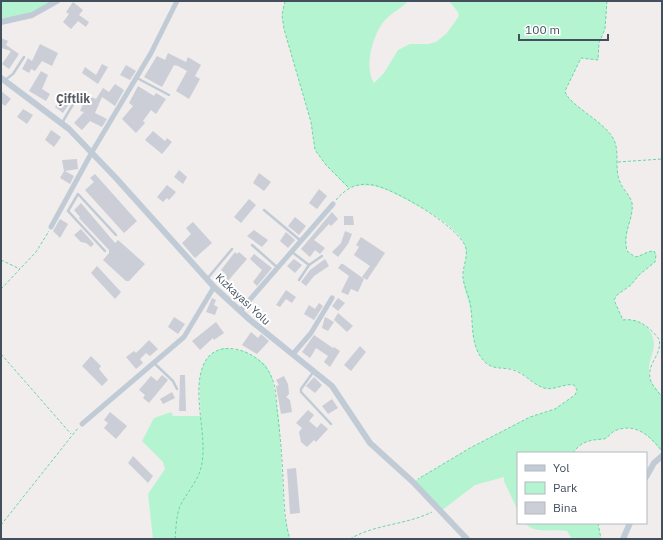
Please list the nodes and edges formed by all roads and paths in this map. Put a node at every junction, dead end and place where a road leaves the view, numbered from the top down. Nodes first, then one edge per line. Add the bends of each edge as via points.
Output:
1 (57, 1) edge
2 (177, 1) edge
3 (285, 1) edge
4 (607, 1) edge
5 (1, 22) edge
6 (24, 57) dead end
7 (137, 78) junction
8 (3, 79) edge
9 (168, 95) dead end
10 (76, 99) dead end
11 (61, 123) junction
12 (92, 152) junction
13 (662, 159) edge
14 (618, 162) junction
15 (348, 188) junction
16 (333, 204) joint
17 (264, 210) dead end
18 (60, 211) junction
19 (68, 211) junction
20 (51, 227) joint
21 (116, 235) dead end
22 (301, 241) junction
23 (252, 245) dead end
24 (232, 249) dead end
25 (105, 251) dead end
26 (292, 252) junction
27 (322, 256) dead end
28 (1, 260) edge
29 (309, 266) junction
30 (21, 269) junction
31 (278, 269) junction
32 (207, 279) junction
33 (299, 280) dead end
34 (214, 287) junction
35 (1, 289) edge
36 (332, 298) dead end
37 (240, 311) junction
38 (1, 354) edge
39 (293, 354) junction
40 (154, 362) junction
41 (314, 371) junction
42 (176, 389) dead end
43 (662, 397) edge
44 (82, 424) joint
45 (331, 424) dead end
46 (72, 435) junction
47 (574, 452) edge
48 (662, 452) edge
49 (662, 456) edge
50 (647, 475) edge
51 (412, 482) junction
52 (439, 508) junction
53 (598, 524) edge
54 (630, 524) edge
55 (1, 525) edge
56 (175, 539) edge
57 (290, 539) edge
58 (350, 539) edge
59 (467, 539) edge
60 (601, 539) edge
61 (623, 539) edge

1 - 5 street via 32,15
2 - 7 street
3 - 15 path via 282,15 284,29 308,110 315,150
4 - 14 path via 605,29 599,42 598,60 580,59 565,91 610,132 617,148
6 - 8 lane via 14,74
7 - 9 lane
7 - 12 street
8 - 11 street, Kızkayası Yolu
10 - 11 lane
11 - 12 street, Kızkayası Yolu
12 - 18 street
12 - 32 street, Kızkayası Yolu
13 - 14 path
14 - 43 path via 620,183 632,203 625,237 627,251 635,257 651,251 656,255 655,262 614,300 623,320 633,319 641,322 658,339 660,350 650,374 653,386
15 - 16 path
15 - 51 path via 373,185 387,190 440,219 462,239 466,250 463,279 470,300 474,339 478,353 491,367 515,370 544,388 570,384 577,390 571,399 555,409 530,417
16 - 22 street
17 - 22 lane
18 - 19 lane
18 - 20 street
19 - 21 lane via 78,194
19 - 25 lane
20 - 30 path via 36,252
22 - 26 street
23 - 31 lane
24 - 32 lane
26 - 29 lane
26 - 31 street
27 - 29 lane
28 - 30 path
29 - 33 lane
30 - 35 path
31 - 37 street
32 - 34 street, Kızkayası Yolu
34 - 37 street, Kızkayası Yolu
34 - 40 street via 184,337
36 - 39 street via 311,333
37 - 39 street, Kızkayası Yolu
38 - 46 path
39 - 41 street, Kızkayası Yolu
40 - 42 lane via 174,381
40 - 44 street
41 - 45 lane via 301,392
41 - 51 street, Kızkayası Yolu via 339,396 370,443
44 - 46 path
46 - 55 path
47 - 48 path via 582,443 597,438 604,439 618,429 631,428 647,434
49 - 50 street via 654,463
51 - 52 street, Kızkayası Yolu
52 - 58 path via 418,520 363,532
52 - 59 street, Kızkayası Yolu
53 - 60 path
54 - 61 street
56 - 57 path via 180,506 194,484 202,464 202,368 209,355 231,348 257,358 266,365 272,377 279,420 284,513

